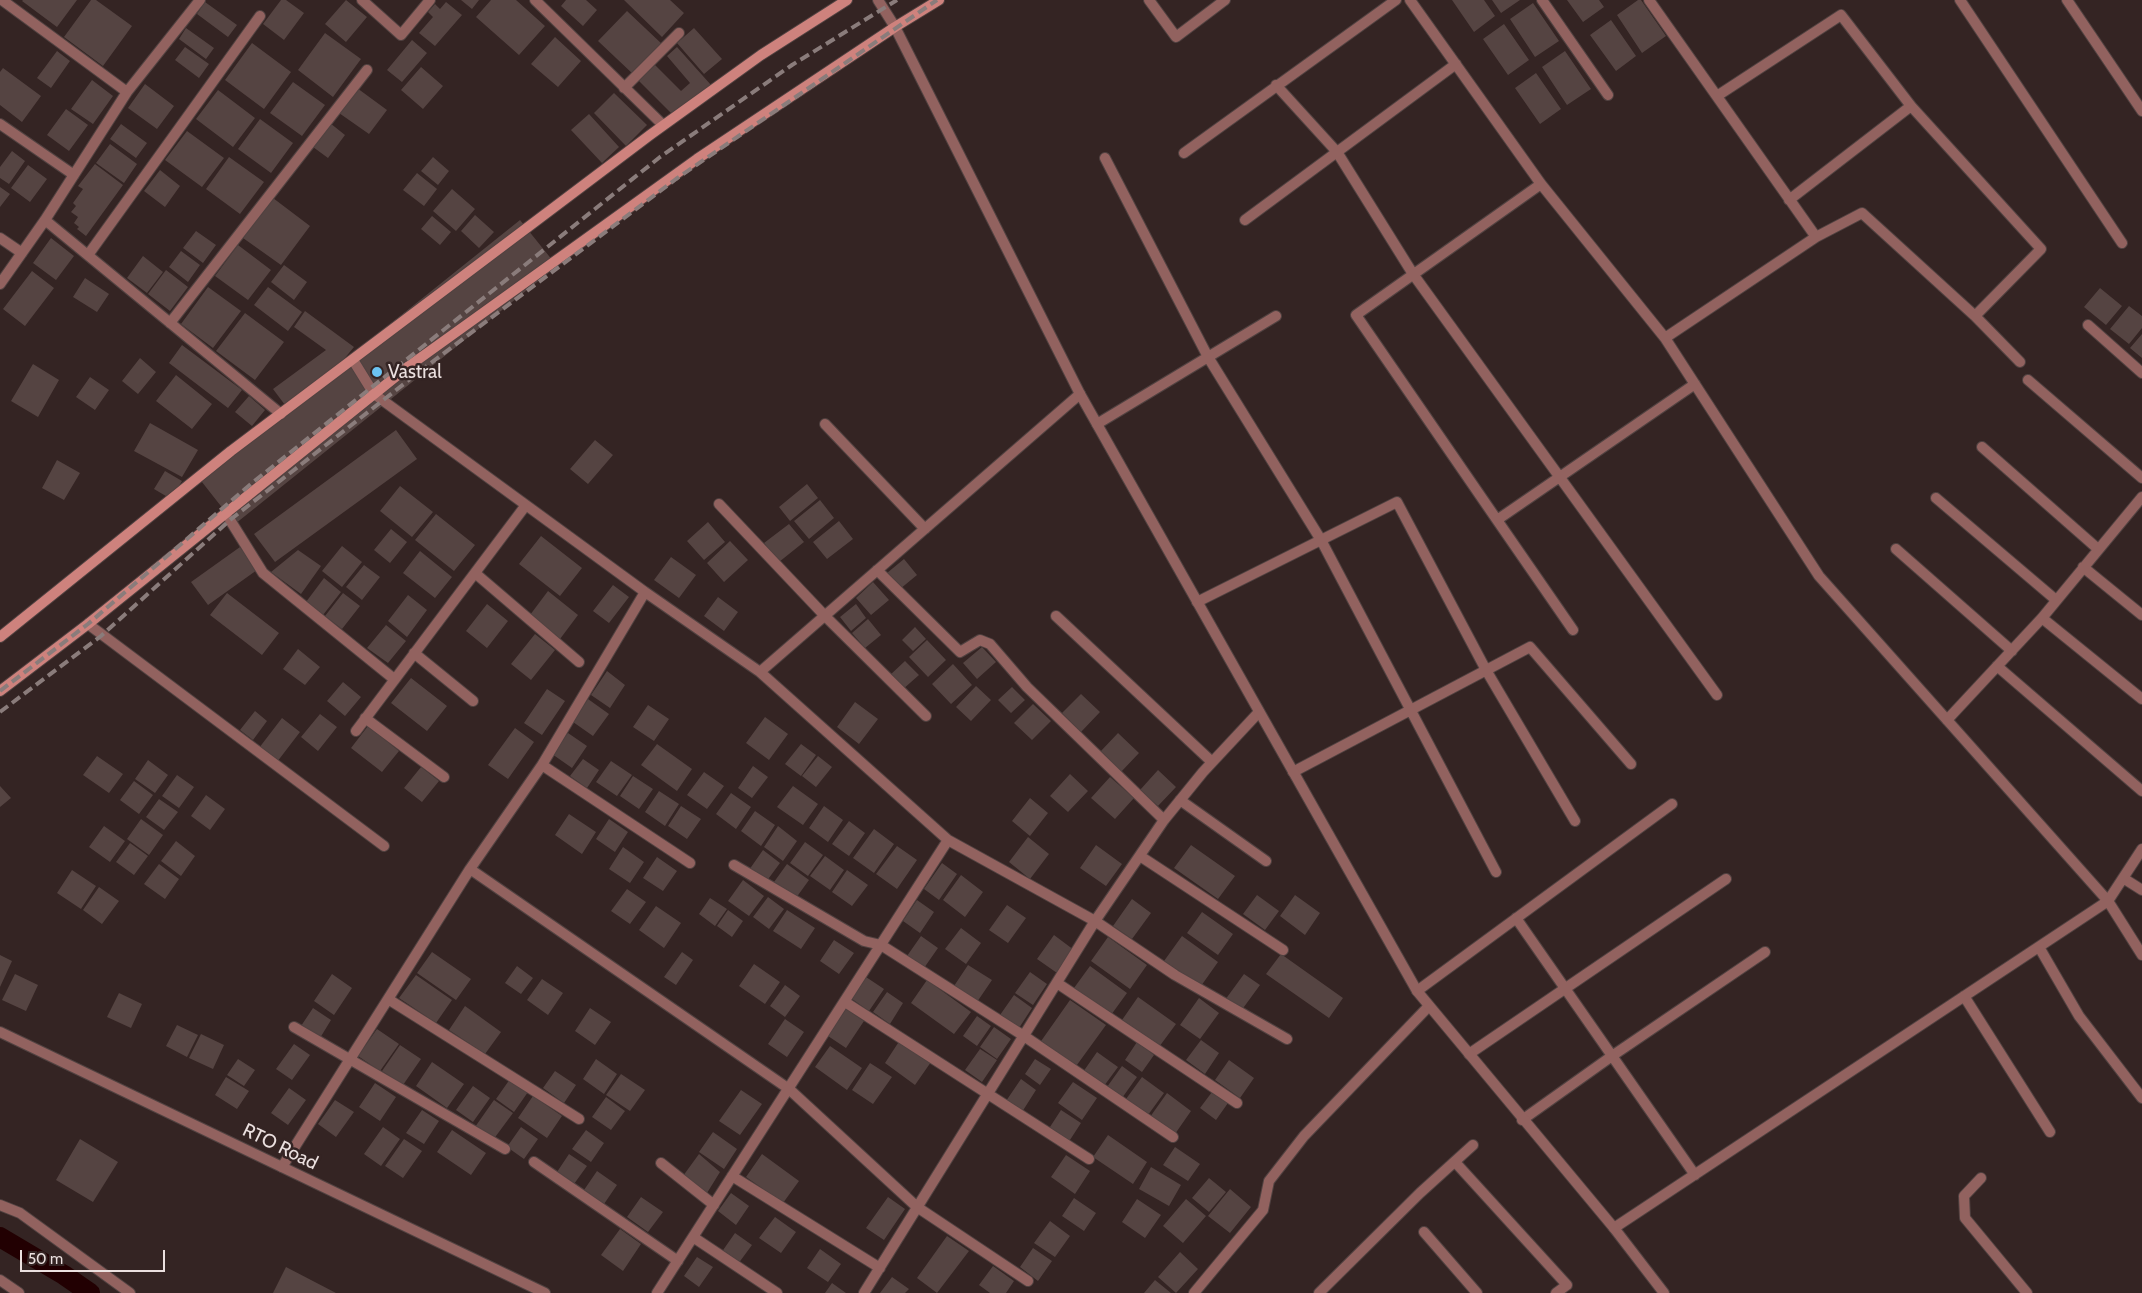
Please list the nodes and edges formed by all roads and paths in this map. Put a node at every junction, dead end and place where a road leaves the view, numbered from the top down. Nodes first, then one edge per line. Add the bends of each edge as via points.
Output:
1 (2, 0) edge
2 (200, 0) edge
3 (362, 0) edge
4 (430, 0) edge
5 (535, 0) edge
6 (847, 0) edge
7 (878, 0) edge
8 (940, 0) edge
9 (1149, 0) edge
10 (1225, 0) edge
11 (1396, 0) edge
12 (1410, 0) edge
13 (1542, 0) edge
14 (1649, 0) edge
15 (1960, 0) edge
16 (2067, 0) edge
17 (260, 16) dead end
18 (894, 27) junction
19 (679, 33) dead end
20 (1456, 64) junction
21 (367, 70) dead end
22 (1276, 85) junction
23 (624, 88) junction
24 (127, 92) junction
25 (1608, 95) dead end
26 (1717, 96) junction
27 (1911, 106) junction
28 (2142, 111) edge
29 (0, 124) edge
30 (663, 125) junction
31 (1337, 152) junction
32 (1184, 153) dead end
33 (1105, 158) dead end
34 (74, 175) junction
35 (1541, 184) junction
36 (1789, 200) junction
37 (46, 220) junction
38 (1245, 220) dead end
39 (0, 238) edge
40 (1816, 238) junction
41 (2122, 243) dead end
42 (22, 253) junction
43 (88, 255) junction
44 (1413, 274) junction
45 (0, 284) edge
46 (1276, 316) dead end
47 (1975, 316) junction
48 (170, 323) junction
49 (2088, 325) dead end
50 (1665, 338) junction
51 (1208, 357) junction
52 (353, 360) junction
53 (2020, 362) dead end
54 (2142, 373) edge
55 (2028, 380) dead end
56 (1695, 384) junction
57 (374, 394) junction
58 (1080, 394) junction
59 (281, 414) junction
60 (825, 424) dead end
61 (1097, 424) junction
62 (1982, 447) dead end
63 (1561, 477) junction
64 (2142, 478) edge
65 (1936, 498) dead end
66 (2141, 499) edge
67 (719, 504) dead end
68 (526, 505) junction
69 (230, 520) dead end
70 (1497, 520) junction
71 (925, 529) junction
72 (1321, 540) junction
73 (1896, 549) dead end
74 (2098, 549) junction
75 (2083, 567) junction
76 (877, 570) junction
77 (475, 573) junction
78 (646, 592) junction
79 (2056, 600) junction
80 (1197, 602) junction
81 (2142, 615) edge
82 (825, 616) junction
83 (1056, 616) dead end
84 (2042, 618) junction
85 (88, 624) junction
86 (1573, 630) dead end
87 (0, 637) edge
88 (2012, 651) junction
89 (414, 653) junction
90 (579, 662) dead end
91 (1997, 666) junction
92 (1486, 670) junction
93 (760, 672) junction
94 (394, 679) junction
95 (0, 691) edge
96 (1717, 695) dead end
97 (2142, 699) edge
98 (473, 702) dead end
99 (1409, 711) junction
100 (1259, 712) junction
101 (926, 716) dead end
102 (365, 718) junction
103 (1947, 720) junction
104 (356, 731) dead end
105 (1212, 762) junction
106 (1631, 764) dead end
107 (542, 765) junction
108 (1293, 772) junction
109 (444, 777) dead end
110 (2142, 791) edge
111 (1180, 800) junction
112 (1672, 804) dead end
113 (1164, 820) junction
114 (1575, 821) dead end
115 (948, 840) junction
116 (384, 846) dead end
117 (2142, 849) edge
118 (1140, 856) junction
119 (1266, 861) dead end
120 (690, 863) dead end
121 (734, 864) dead end
122 (470, 869) junction
123 (1496, 872) dead end
124 (2123, 878) junction
125 (1726, 880) dead end
126 (2142, 890) edge
127 (2108, 901) junction
128 (1516, 918) junction
129 (1095, 921) junction
130 (881, 945) junction
131 (2039, 947) junction
132 (1283, 950) dead end
133 (1766, 952) dead end
134 (2142, 955) edge
135 (1057, 983) junction
136 (1566, 989) junction
137 (1417, 991) junction
138 (1964, 996) junction
139 (388, 999) junction
140 (845, 1002) junction
141 (1429, 1006) junction
142 (294, 1027) dead end
143 (0, 1032) edge
144 (1024, 1036) junction
145 (1287, 1039) dead end
146 (1470, 1054) junction
147 (1612, 1056) junction
148 (350, 1059) junction
149 (789, 1089) junction
150 (988, 1094) junction
151 (2142, 1098) edge
152 (1237, 1103) dead end
153 (579, 1119) dead end
154 (1522, 1120) junction
155 (2050, 1132) dead end
156 (1173, 1137) dead end
157 (1473, 1145) dead end
158 (505, 1149) dead end
159 (1089, 1158) dead end
160 (534, 1162) dead end
161 (1455, 1162) junction
162 (661, 1163) dead end
163 (282, 1167) junction
164 (1695, 1175) junction
165 (732, 1176) junction
166 (1981, 1178) dead end
167 (0, 1205) edge
168 (714, 1205) junction
169 (917, 1208) junction
170 (1614, 1228) junction
171 (1424, 1232) dead end
172 (693, 1238) junction
173 (678, 1261) junction
174 (880, 1268) junction
175 (0, 1280) edge
176 (1028, 1281) dead end
177 (19, 1293) edge
178 (130, 1293) edge
179 (545, 1293) edge
180 (657, 1293) edge
181 (777, 1293) edge
182 (864, 1293) edge
183 (1194, 1293) edge
184 (1319, 1293) edge
185 (1477, 1293) edge
186 (1556, 1293) edge
187 (1664, 1293) edge
188 (2027, 1293) edge

1 - 24 street
2 - 24 street
3 - 4 street via 401,35
5 - 23 street
6 - 30 main road via 761,55
7 - 18 street
8 - 18 main road
9 - 10 street via 1176,37
11 - 22 street
12 - 20 street
13 - 25 street
14 - 26 street
15 - 41 street
16 - 28 street
17 - 43 street
18 - 57 main road via 697,159
18 - 58 street
19 - 23 street
20 - 31 street
20 - 35 street
21 - 48 street
22 - 31 street
22 - 32 street
23 - 30 street
24 - 34 street
26 - 27 street via 1841,15
26 - 36 street
27 - 36 street
27 - 47 street via 2041,250
29 - 34 street
30 - 52 main road
31 - 38 street
31 - 44 street
33 - 51 street
34 - 37 street
35 - 44 street
35 - 50 street
36 - 40 street
37 - 42 street
37 - 43 street
39 - 42 street
40 - 47 street via 1862,213
40 - 50 street
42 - 45 street
43 - 48 street
44 - 63 street
44 - 70 street via 1356,315
46 - 51 street
47 - 53 street
48 - 59 street
49 - 54 street
50 - 56 street
51 - 61 street
51 - 72 street
52 - 57 street
52 - 59 main road
55 - 64 street
56 - 63 street
56 - 103 street via 1819,576
57 - 68 street
57 - 85 main road
58 - 61 street
58 - 71 street
59 - 87 main road
60 - 71 street
61 - 80 street
62 - 74 street
63 - 70 street
63 - 96 street
65 - 79 street
66 - 74 street
67 - 82 street
68 - 77 street
68 - 78 street
69 - 94 street via 263,573
70 - 86 street
71 - 76 street
72 - 80 street
72 - 92 street via 1397,502
72 - 99 street
73 - 88 street
74 - 75 street
75 - 79 street
75 - 81 street
76 - 82 street
76 - 113 street via 960,652 980,640 990,644 1027,687
77 - 89 street
77 - 90 street
78 - 93 street
78 - 107 street
79 - 84 street
80 - 100 street
82 - 93 street
82 - 101 street
83 - 105 street
84 - 88 street
84 - 97 street
85 - 95 main road
85 - 116 street
88 - 91 street
89 - 94 street
89 - 98 street
91 - 103 street
91 - 110 street
92 - 99 street
92 - 106 street via 1530,647
92 - 114 street
93 - 115 street
94 - 102 street
99 - 108 street
99 - 123 street
100 - 105 street
100 - 108 street
102 - 104 street
102 - 109 street
103 - 127 street
105 - 111 street
107 - 120 street
107 - 122 street
108 - 137 street
111 - 113 street
111 - 119 street
112 - 128 street
113 - 118 street
115 - 129 street
115 - 130 street
117 - 124 street
118 - 129 street
118 - 132 street
121 - 130 street via 864,941
122 - 139 street
122 - 149 street
124 - 126 street
124 - 127 street
125 - 136 street
127 - 131 street
127 - 134 street
128 - 136 street
128 - 137 street
129 - 135 street
129 - 145 street via 1175,974
130 - 140 street
130 - 144 street
131 - 138 street
131 - 151 street via 2079,1016
133 - 147 street
135 - 144 street
135 - 152 street
136 - 146 street
136 - 147 street
137 - 141 street
138 - 155 street
138 - 164 street
139 - 148 street
139 - 153 street
140 - 149 street
140 - 150 street
141 - 146 street
141 - 183 street via 1304,1136 1269,1182 1263,1210
142 - 148 street
143 - 163 street, RTO Road
144 - 150 street
144 - 156 street
146 - 154 street
147 - 154 street
147 - 164 street
148 - 158 street
148 - 163 street
149 - 165 street
149 - 169 street
150 - 159 street
150 - 169 street
154 - 170 street
157 - 161 street
160 - 173 street
161 - 184 street
161 - 186 street via 1567,1285
162 - 168 street
163 - 179 street, RTO Road
164 - 170 street
165 - 168 street
165 - 174 street
166 - 188 street via 1964,1196 1965,1218
167 - 178 street via 20,1213
168 - 172 street
169 - 174 street
169 - 176 street
170 - 187 street
171 - 185 street
172 - 173 street
172 - 181 street
173 - 180 street
174 - 182 street
175 - 177 street

